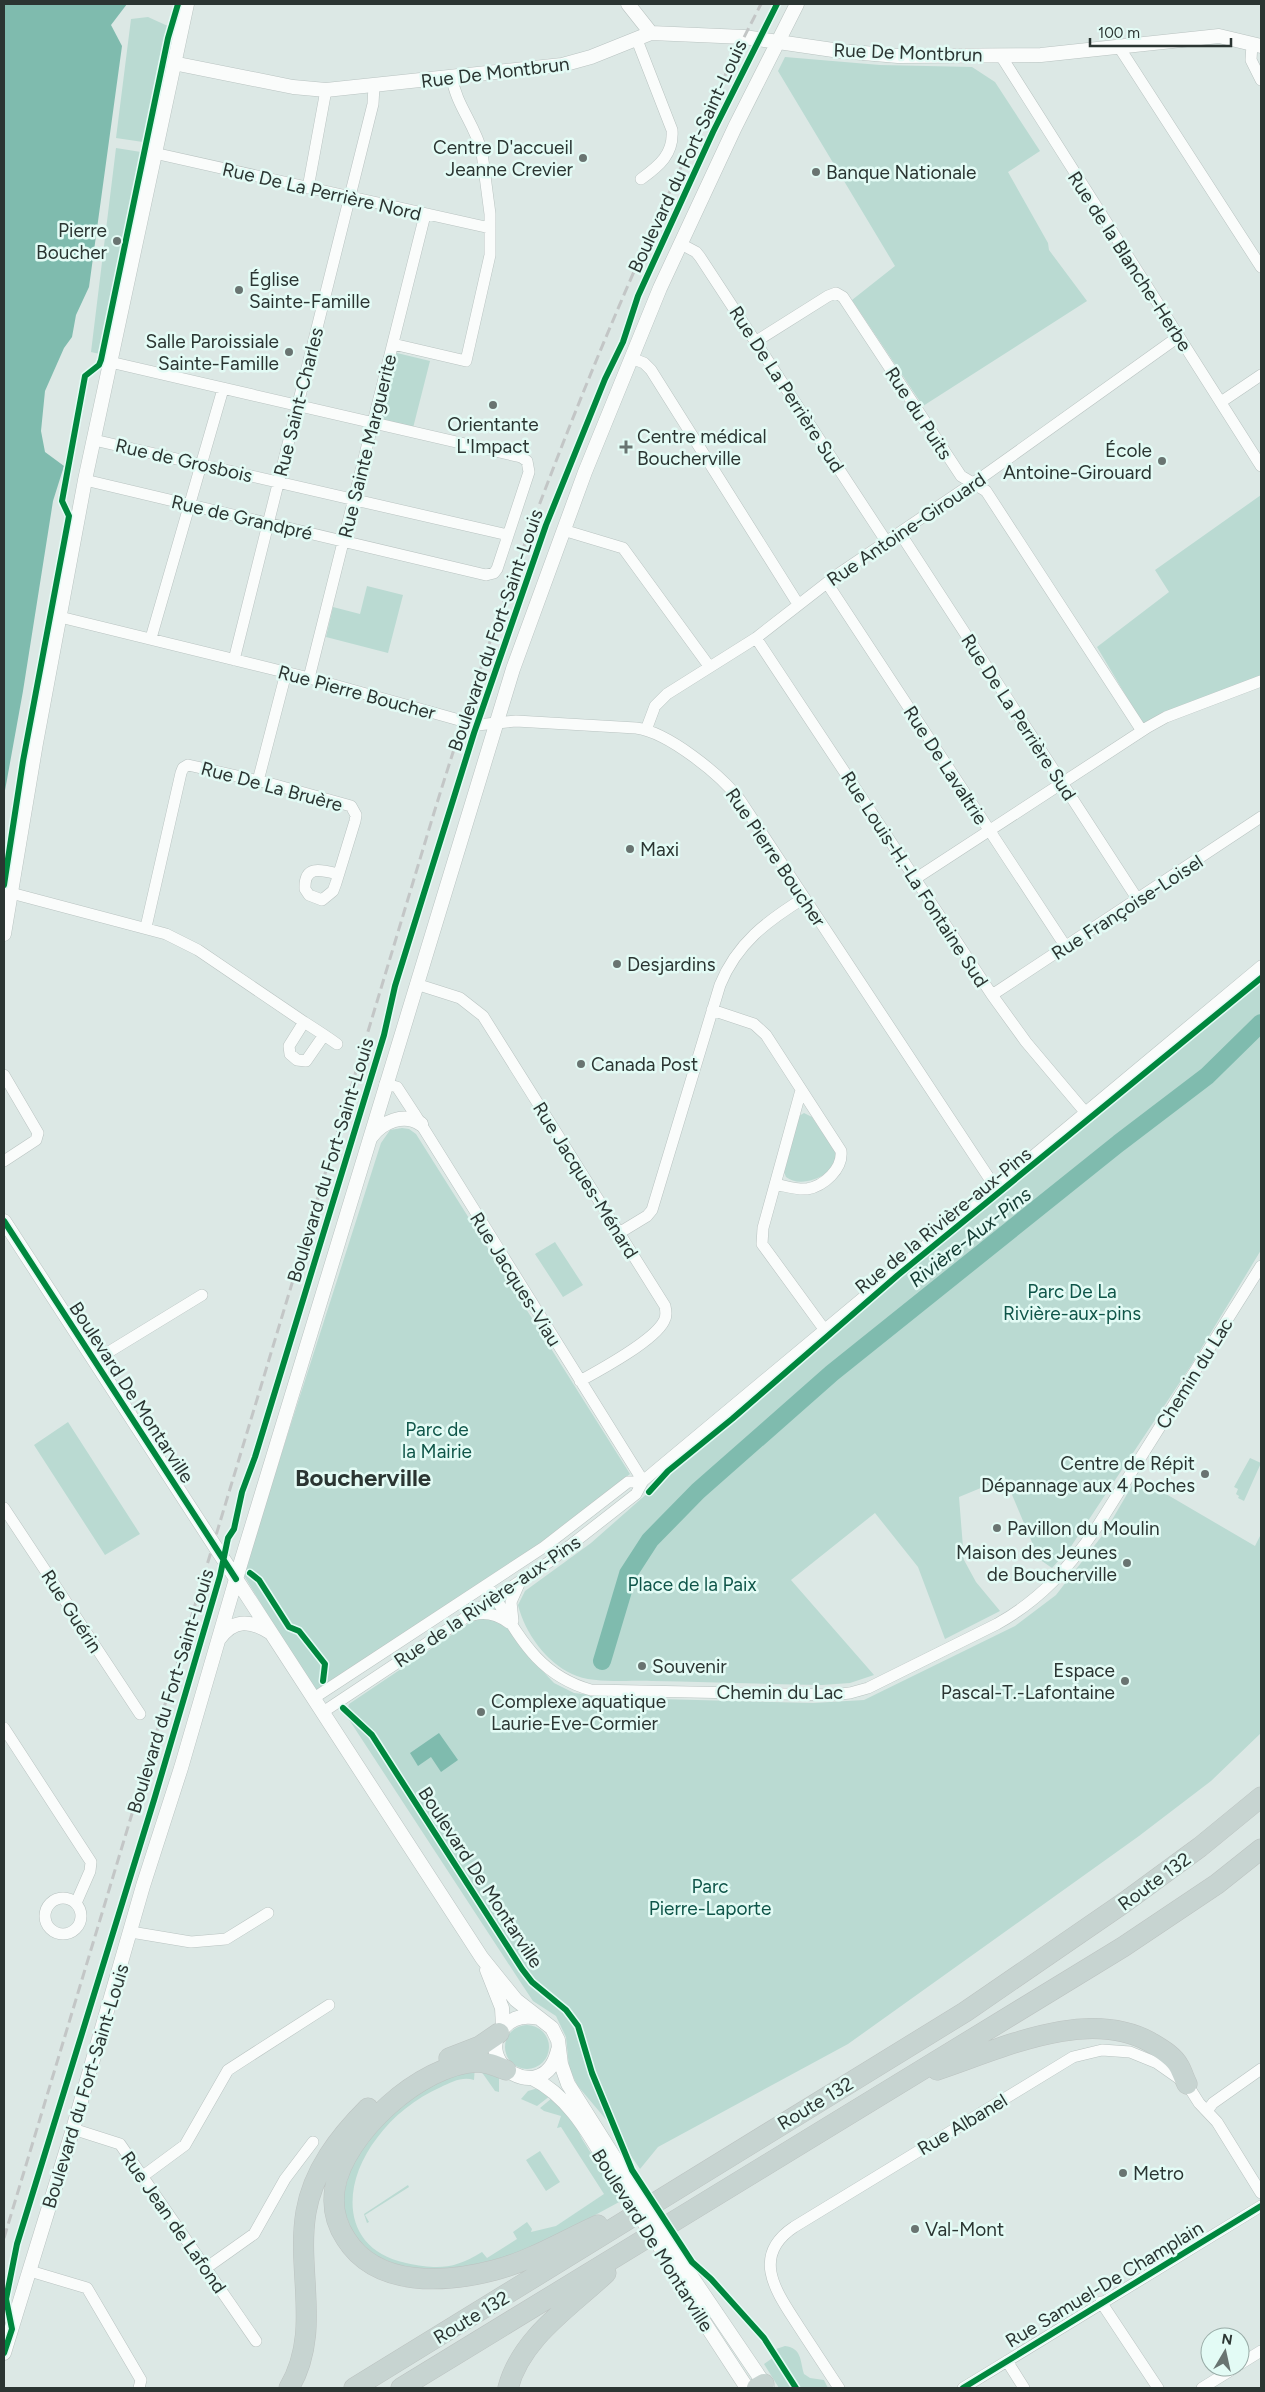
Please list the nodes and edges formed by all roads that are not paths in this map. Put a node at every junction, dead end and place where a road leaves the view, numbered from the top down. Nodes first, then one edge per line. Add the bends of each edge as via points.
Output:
1 (187, 4) edge
2 (628, 4) edge
3 (797, 4) edge
4 (651, 33) junction
5 (637, 40) junction
6 (776, 42) junction
7 (1257, 45) edge
8 (1119, 47) junction
9 (1000, 56) junction
10 (173, 63) junction
11 (452, 78) junction
12 (1261, 80) edge
13 (374, 86) junction
14 (326, 90) junction
15 (154, 153) junction
16 (641, 179) dead end
17 (308, 188) junction
18 (350, 197) junction
19 (425, 215) junction
20 (490, 228) junction
21 (681, 244) junction
22 (1261, 268) edge
23 (1178, 337) junction
24 (755, 342) junction
25 (393, 344) junction
26 (631, 358) junction
27 (110, 362) junction
28 (1261, 375) edge
29 (223, 389) junction
30 (1221, 402) junction
31 (298, 406) junction
32 (373, 424) junction
33 (94, 440) junction
34 (201, 465) junction
35 (1261, 466) edge
36 (85, 480) junction
37 (279, 482) junction
38 (973, 483) junction
39 (354, 499) junction
40 (189, 505) junction
41 (268, 524) junction
42 (563, 530) junction
43 (900, 533) junction
44 (508, 535) junction
45 (343, 541) junction
46 (886, 541) junction
47 (827, 583) junction
48 (798, 604) junction
49 (60, 617) junction
50 (152, 638) junction
51 (756, 638) junction
52 (234, 660) junction
53 (709, 666) junction
54 (286, 673) junction
55 (309, 678) junction
56 (1261, 681) edge
57 (496, 723) junction
58 (646, 730) junction
59 (1142, 731) junction
60 (258, 781) junction
61 (1061, 783) junction
62 (1261, 818) edge
63 (990, 831) junction
64 (338, 874) dead end
65 (915, 879) junction
66 (11, 893) junction
67 (804, 898) junction
68 (1138, 900) junction
69 (146, 927) junction
70 (4, 934) edge
71 (1066, 947) junction
72 (1261, 966) edge
73 (416, 984) junction
74 (992, 995) junction
75 (712, 1010) junction
76 (304, 1022) junction
77 (324, 1035) junction
78 (337, 1044) dead end
79 (4, 1075) edge
80 (385, 1084) junction
81 (801, 1090) junction
82 (1085, 1112) junction
83 (420, 1124) junction
84 (368, 1141) junction
85 (4, 1161) edge
86 (776, 1184) junction
87 (995, 1187) junction
88 (4, 1221) edge
89 (619, 1232) junction
90 (1261, 1266) edge
91 (202, 1295) dead end
92 (824, 1328) junction
93 (94, 1361) junction
94 (580, 1381) junction
95 (643, 1481) junction
96 (4, 1508) edge
97 (236, 1579) junction
98 (519, 1582) junction
99 (488, 1586) junction
100 (496, 1598) junction
101 (464, 1618) junction
102 (515, 1628) junction
103 (272, 1633) junction
104 (217, 1643) junction
105 (314, 1698) junction
106 (323, 1712) junction
107 (140, 1714) dead end
108 (4, 1728) edge
109 (1261, 1797) edge
110 (1261, 1849) edge
111 (76, 1903) dead end
112 (268, 1913) dead end
113 (131, 1932) junction
114 (482, 1958) junction
115 (329, 2004) dead end
116 (542, 2019) junction
117 (501, 2030) junction
118 (558, 2050) junction
119 (1261, 2069) edge
120 (506, 2070) junction
121 (532, 2078) junction
122 (907, 2080) junction
123 (1187, 2084) junction
124 (1207, 2111) junction
125 (73, 2129) junction
126 (313, 2142) dead end
127 (143, 2176) junction
128 (624, 2182) junction
129 (1261, 2193) edge
130 (666, 2194) junction
131 (1261, 2206) edge
132 (636, 2245) junction
133 (206, 2268) junction
134 (30, 2271) junction
135 (1101, 2302) junction
136 (256, 2341) dead end
137 (1261, 2351) edge
138 (4, 2353) edge
139 (1250, 2358) edge
140 (1007, 2361) junction
141 (1220, 2377) edge
142 (759, 2387) edge
143 (139, 2388) edge
144 (289, 2388) edge
145 (354, 2388) edge
146 (401, 2388) edge
147 (508, 2388) edge
148 (839, 2388) edge
149 (963, 2388) edge
150 (1024, 2388) edge
151 (1158, 2388) edge
152 (1202, 2388) edge

1 - 10 street
2 - 4 street
3 - 6 street, Boulevard du Fort-Saint-Louis
4 - 5 street, Rue De Montbrun
4 - 6 street, Rue De Montbrun via 733,36
5 - 11 street, Rue De Montbrun via 562,65
5 - 16 street via 673,138 663,161
6 - 9 street, Rue De Montbrun via 870,54
6 - 21 street, Boulevard du Fort-Saint-Louis
7 - 8 street, Rue De Montbrun via 1219,36
7 - 12 street via 1251,60
8 - 9 street, Rue De Montbrun
8 - 22 street
9 - 23 street, Rue de la Blanche-Herbe
10 - 14 street, Rue De Montbrun via 293,87
10 - 15 street
11 - 13 street, Rue De Montbrun
11 - 20 street via 457,96 480,143
13 - 14 street, Rue De Montbrun
13 - 18 street, Rue Saint-Charles via 374,98
14 - 17 street
15 - 17 street, Rue De La Perrière Nord
15 - 27 street
17 - 18 street, Rue De La Perrière Nord
18 - 19 street, Rue De La Perrière Nord
18 - 31 street, Rue Saint-Charles
19 - 20 street, Rue De La Perrière Nord
19 - 25 street, Rue Sainte Marguerite
20 - 25 street via 489,260 468,359 463,361
21 - 24 street, Rue De La Perrière Sud via 700,257
21 - 26 street, Boulevard du Fort-Saint-Louis
23 - 30 street, Rue de la Blanche-Herbe
23 - 38 street, Rue Antoine-Girouard
24 - 38 street, Rue du Puits via 828,296 840,295 959,473
24 - 46 street, Rue De La Perrière Sud
25 - 32 street, Rue Sainte Marguerite
26 - 42 street, Boulevard du Fort-Saint-Louis
26 - 48 street via 651,370
27 - 29 street
27 - 33 street
28 - 30 street
29 - 31 street
29 - 34 street
30 - 35 street, Rue de la Blanche-Herbe
31 - 32 street
31 - 37 street, Rue Saint-Charles
32 - 39 street, Rue Sainte Marguerite
32 - 44 street via 527,461 529,472
33 - 34 street, Rue de Grosbois
33 - 36 street
34 - 37 street, Rue de Grosbois
34 - 40 street
36 - 40 street, Rue de Grandpré
36 - 49 street
37 - 39 street, Rue de Grosbois
37 - 41 street, Rue Saint-Charles
38 - 43 street, Rue Antoine-Girouard
38 - 59 street, Rue du Puits via 986,491
39 - 44 street, Rue de Grosbois
39 - 45 street, Rue Sainte Marguerite
40 - 41 street, Rue de Grandpré
40 - 50 street
41 - 45 street, Rue de Grandpré
41 - 52 street, Rue Saint-Charles
42 - 53 street via 623,548
42 - 57 street, Boulevard du Fort-Saint-Louis
43 - 46 street, Rue Antoine-Girouard
43 - 61 street, Rue De La Perrière Sud
44 - 45 street, Rue de Grandpré via 497,569 486,576
45 - 55 street, Rue Sainte Marguerite
46 - 47 street, Rue Antoine-Girouard
47 - 48 street, Rue Antoine-Girouard
47 - 63 street, Rue De Lavaltrie
48 - 51 street, Rue Antoine-Girouard
49 - 50 street, Rue Pierre Boucher
49 - 66 street
50 - 52 street, Rue Pierre Boucher
51 - 53 street, Rue Antoine-Girouard
51 - 65 street, Rue Louis-H.-La Fontaine Sud
52 - 54 street, Rue Pierre Boucher
53 - 58 street, Rue Antoine-Girouard via 660,699
54 - 55 street, Rue Pierre Boucher
54 - 60 street
55 - 57 street, Rue Pierre Boucher via 477,725
56 - 59 street via 1166,717
57 - 58 street, Rue Pierre Boucher via 516,721
57 - 73 street, Boulevard du Fort-Saint-Louis
58 - 67 street, Rue Pierre Boucher via 722,779 741,802
59 - 61 street
60 - 64 street, Rue De La Bruère via 346,803 354,810 355,821
60 - 69 street, Rue De La Bruère via 188,765 183,768
61 - 63 street
61 - 68 street, Rue De La Perrière Sud
62 - 68 street, Rue Françoise-Loisel
63 - 65 street
63 - 71 street, Rue De Lavaltrie
65 - 74 street, Rue Louis-H.-La Fontaine Sud
66 - 69 street
66 - 70 street
67 - 75 street via 766,923 746,941 724,974
67 - 87 street, Rue Pierre Boucher
68 - 71 street, Rue Françoise-Loisel
69 - 76 street via 198,950
71 - 74 street, Rue Françoise-Loisel
72 - 82 street, Rue de la Rivière-aux-Pins
73 - 80 street, Boulevard du Fort-Saint-Louis
73 - 89 street, Rue Jacques-Ménard via 460,998 483,1016
74 - 82 street, Rue Louis-H.-La Fontaine Sud
75 - 81 street via 747,1021 760,1029
75 - 89 street via 652,1210
76 - 77 street
76 - 77 street via 288,1050 297,1060 306,1061
77 - 78 street
79 - 85 street via 38,1133 36,1140
80 - 83 street, Rue Jacques-Viau via 397,1087
80 - 84 street, Boulevard du Fort-Saint-Louis
81 - 86 street
81 - 86 street via 837,1143 842,1159 836,1172 814,1187 796,1189
82 - 87 street, Rue de la Rivière-aux-Pins
83 - 84 street via 410,1119 387,1122
83 - 94 street, Rue Jacques-Viau
84 - 97 street, Boulevard du Fort-Saint-Louis
86 - 92 street via 763,1228 762,1244
87 - 92 street, Rue de la Rivière-aux-Pins
88 - 93 street, Boulevard De Montarville
89 - 94 street, Rue Jacques-Ménard via 665,1306 664,1322 630,1352
90 - 102 street, Chemin du Lac via 1097,1527 1054,1583 997,1624 884,1680 860,1690 831,1694 591,1690 547,1670
91 - 93 street
92 - 95 street, Rue de la Rivière-aux-Pins
93 - 97 street, Boulevard De Montarville
94 - 95 street, Rue Jacques-Viau
95 - 98 street, Rue de la Rivière-aux-Pins via 636,1494
95 - 99 street, Rue de la Rivière-aux-Pins via 628,1482
96 - 107 street, Rue Guérin
97 - 103 street, Boulevard De Montarville
97 - 104 street, Boulevard du Fort-Saint-Louis
98 - 100 street, Rue de la Rivière-aux-Pins
98 - 102 street, Chemin du Lac via 510,1609
99 - 100 street, Chemin du Lac
99 - 105 street, Rue de la Rivière-aux-Pins
100 - 101 street, Rue de la Rivière-aux-Pins
100 - 102 street, Chemin du Lac
101 - 102 street, Chemin du Lac via 488,1613
101 - 106 street, Rue de la Rivière-aux-Pins
103 - 104 street via 257,1625 241,1622 228,1628
103 - 105 street, Boulevard De Montarville
104 - 113 street, Boulevard du Fort-Saint-Louis
105 - 106 street, Boulevard De Montarville
106 - 114 street, Boulevard De Montarville
108 - 111 street via 91,1862
109 - 130 highway, Route 132 via 1125,1902 965,2012
110 - 122 highway, Route 132 via 1217,1884 1123,1947
112 - 113 street via 226,1938 191,1942
113 - 125 street, Boulevard du Fort-Saint-Louis
114 - 116 street, Boulevard De Montarville via 516,2000
114 - 117 street, Boulevard De Montarville via 500,2003
115 - 127 street via 228,2070 184,2146
116 - 117 street via 519,2018
116 - 118 street, Boulevard De Montarville via 554,2031
117 - 120 street, Boulevard De Montarville via 496,2044 497,2055
117 - 144 highway via 480,2046 427,2067 398,2083 353,2123 324,2164 312,2188 306,2214 307,2331 301,2363
118 - 121 street via 548,2069
118 - 128 street, Boulevard De Montarville via 568,2084
119 - 124 street via 1213,2103
120 - 121 street, Boulevard De Montarville
120 - 130 highway via 479,2062 447,2070 399,2096 366,2129 342,2168 334,2194 340,2229 361,2257 389,2272 412,2277 475,2275 506,2267
121 - 128 street, Boulevard De Montarville via 550,2088 572,2109
122 - 123 highway via 1038,2036 1094,2028 1125,2032 1159,2048 1179,2065
122 - 132 highway, Route 132
123 - 124 street, Rue Albanel
123 - 148 street, Rue Albanel via 1157,2063 1125,2051 1094,2051 1066,2061 794,2227 774,2250 770,2265 774,2286
124 - 129 street, Rue Albanel
125 - 127 street, Rue Jean de Lafond via 120,2144
125 - 134 street, Boulevard du Fort-Saint-Louis
126 - 133 street via 284,2179 254,2234
127 - 133 street, Rue Jean de Lafond
128 - 142 street, Boulevard De Montarville, bridge
130 - 145 highway, Route 132
131 - 135 street, Rue Samuel-De Champlain
132 - 146 highway, Route 132
132 - 147 highway via 535,2339 518,2364
133 - 136 street, Rue Jean de Lafond
134 - 138 street, Boulevard du Fort-Saint-Louis
134 - 143 street via 87,2288 141,2380
135 - 140 street, Rue Samuel-De Champlain
135 - 151 street
137 - 139 street
140 - 149 street, Rue Samuel-De Champlain
140 - 150 street
141 - 152 street

